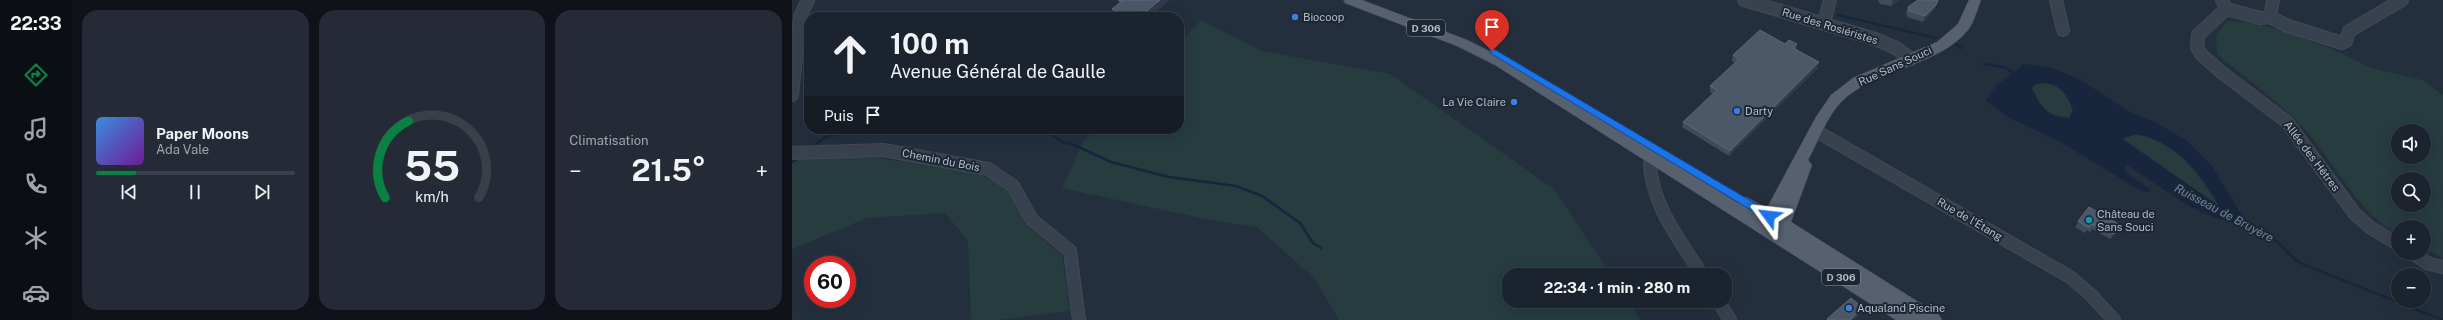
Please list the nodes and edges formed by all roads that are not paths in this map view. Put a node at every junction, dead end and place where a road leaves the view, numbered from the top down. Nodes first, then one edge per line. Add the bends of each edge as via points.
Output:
1 (808, 0) edge
2 (1350, 0) edge
3 (1373, 0) edge
4 (1744, 0) edge
5 (1830, 0) edge
6 (1975, 0) edge
7 (2056, 0) edge
8 (2273, 0) edge
9 (2402, 0) edge
10 (2224, 4) edge
11 (2270, 16) junction
12 (1824, 23) junction
13 (2063, 30) dead end
14 (1911, 59) junction
15 (792, 95) edge
16 (1816, 131) junction
17 (797, 153) edge
18 (1657, 155) junction
19 (1804, 156) junction
20 (1795, 195) junction
21 (1774, 225) junction
22 (2391, 240) edge
23 (1820, 247) junction
24 (2423, 260) edge
25 (2443, 267) edge
26 (1698, 268) edge
27 (1722, 308) edge
28 (1079, 320) edge
29 (1730, 320) edge
30 (1911, 320) edge
31 (1933, 320) edge
32 (2114, 320) edge

1 - 15 street via 800,17
2 - 18 main road, D 306 via 1458,41 1487,55
3 - 18 main road, D 306 via 1495,52
4 - 12 street, Rue des Rosiéristes
5 - 12 street
6 - 14 main road, Rue Sans Souci via 1967,20 1956,35 1942,45
7 - 13 street
8 - 11 street
9 - 11 street via 2349,31 2346,41 2342,43 2288,26
10 - 11 street via 2260,18
10 - 22 street, Allée des Hêtres via 2216,20 2201,29 2196,38 2197,49 2212,65 2264,101 2290,123 2329,180 2366,225
12 - 14 street, Rue des Rosiéristes via 1885,42
14 - 16 main road, Rue Sans Souci via 1845,90 1828,109
16 - 19 main road, Rue Sans Souci
16 - 32 street, Rue de l'Étang via 2074,279
17 - 28 street, Chemin du Bois via 883,150 988,169 1014,186 1032,220 1070,251
18 - 21 main road, D 306
18 - 26 street via 1650,164 1652,186 1661,207
19 - 20 main road, Rue Sans Souci via 1803,171
19 - 21 main road, Rue Sans Souci via 1795,168 1777,206
20 - 21 main road, Rue Sans Souci via 1787,216
20 - 23 main road via 1794,210 1798,221
21 - 23 main road, D 306
21 - 30 main road, D 306
23 - 31 main road, D 306
24 - 25 street
27 - 29 street

